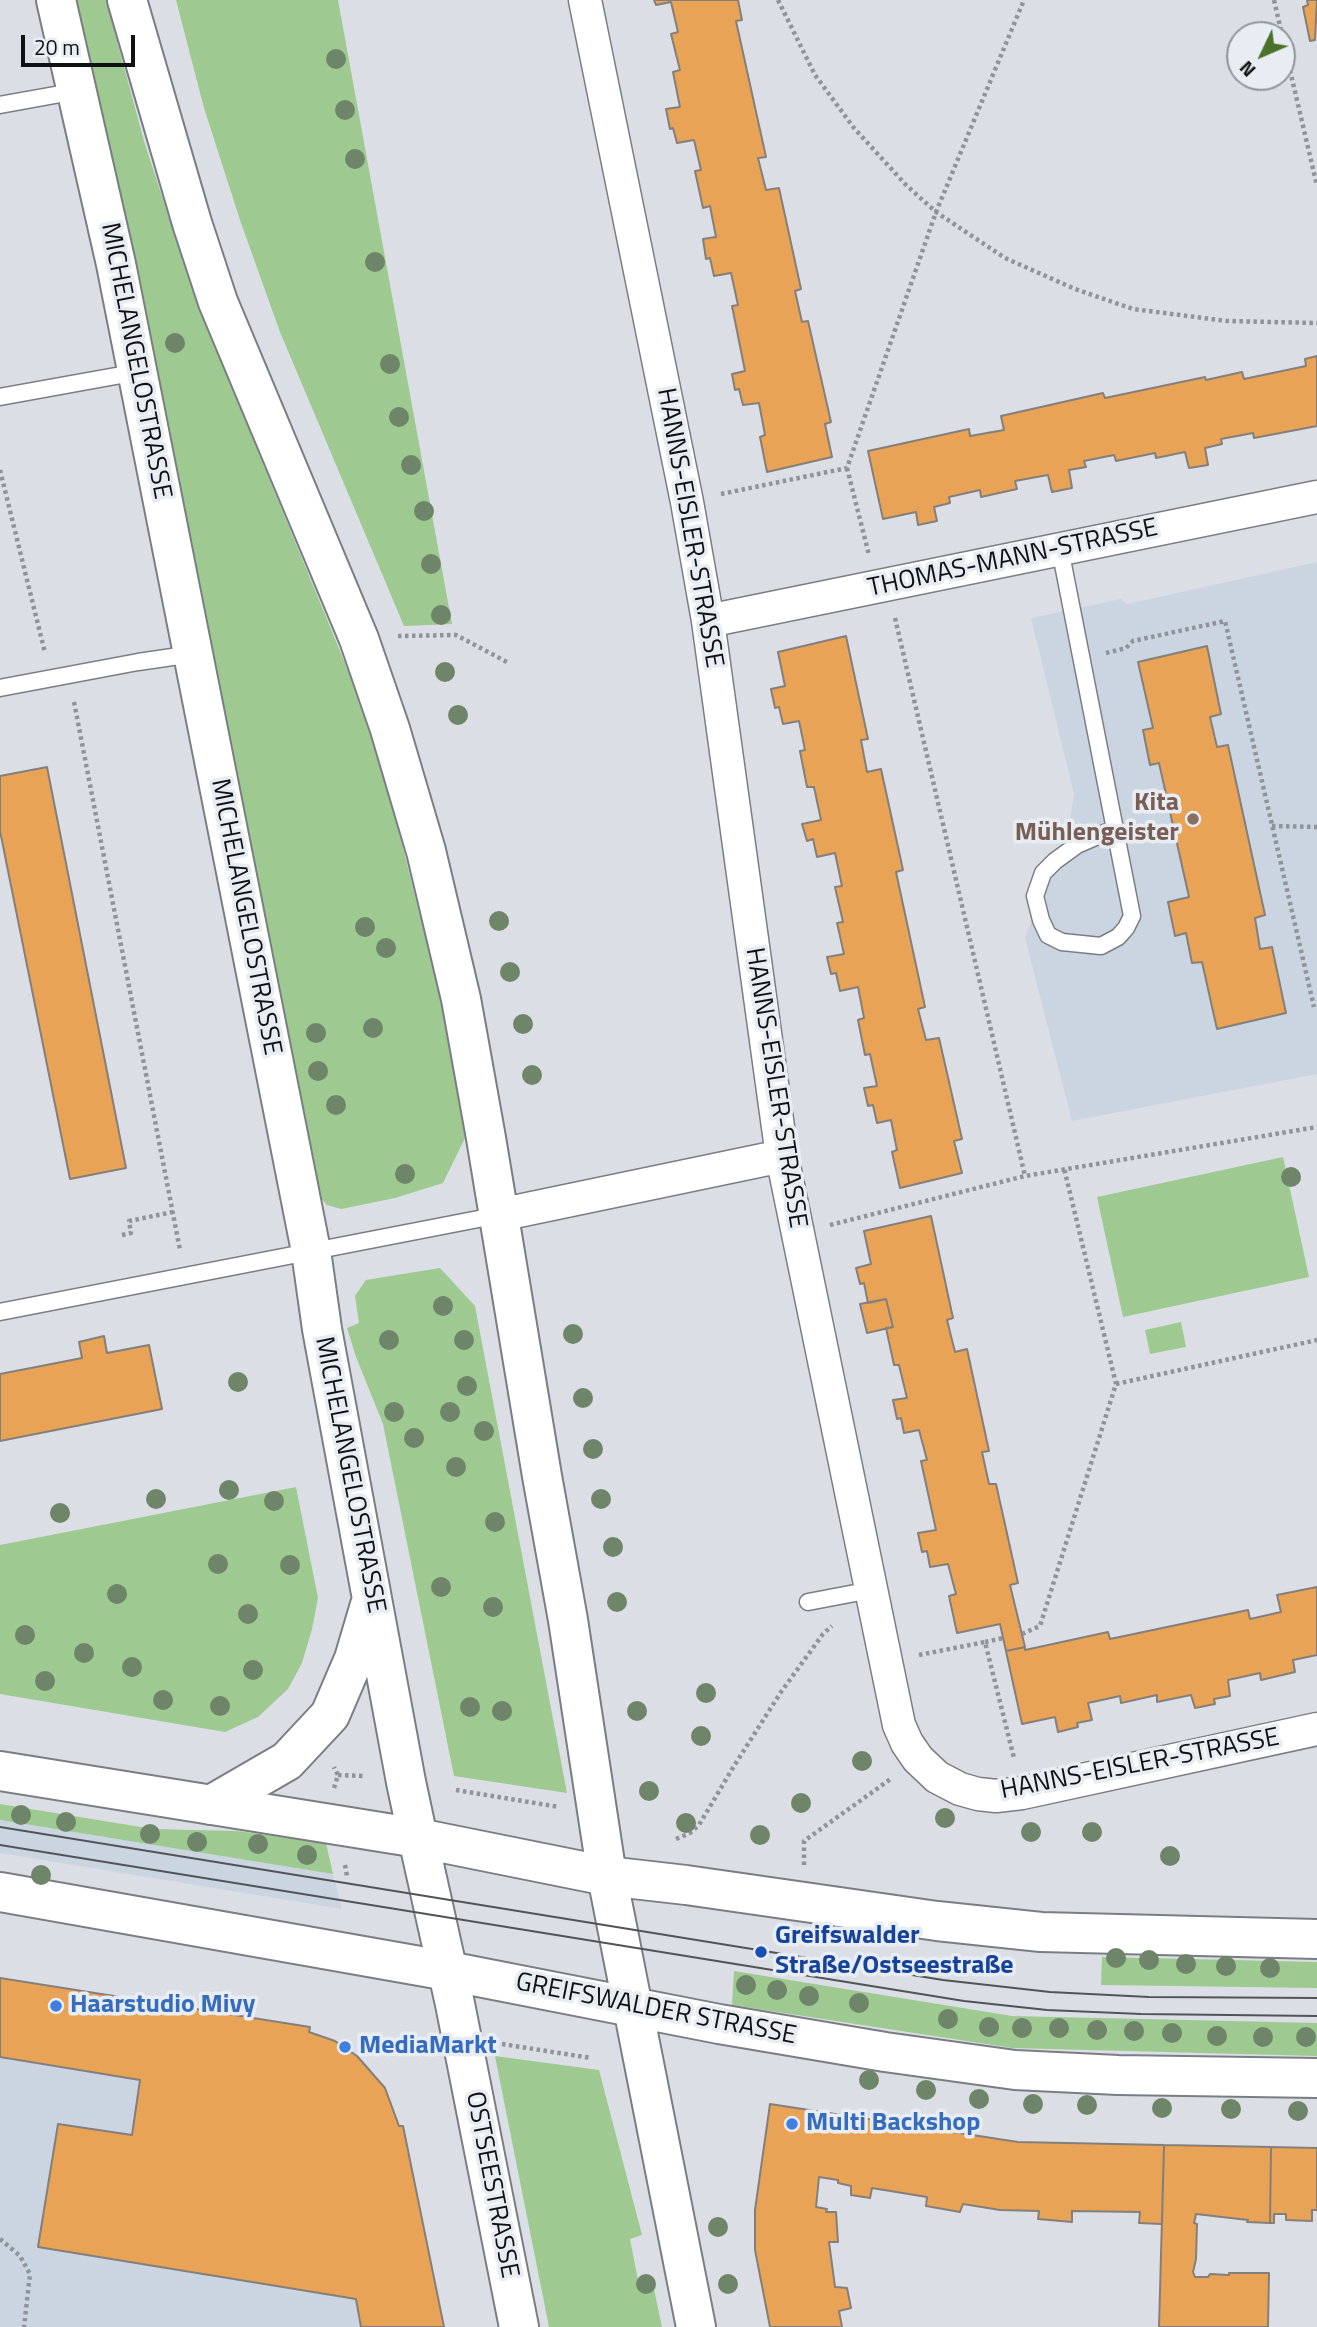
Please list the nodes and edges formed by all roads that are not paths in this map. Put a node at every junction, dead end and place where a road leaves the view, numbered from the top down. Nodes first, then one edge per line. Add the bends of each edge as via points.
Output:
1 (56, 0) edge
2 (127, 0) edge
3 (585, 0) edge
4 (78, 90) junction
5 (0, 105) edge
6 (138, 372) junction
7 (0, 397) edge
8 (1317, 497) edge
9 (1060, 550) junction
10 (708, 621) junction
11 (193, 654) junction
12 (0, 688) edge
13 (1114, 830) junction
14 (782, 1156) junction
15 (499, 1215) junction
16 (311, 1251) junction
17 (0, 1312) edge
18 (871, 1590) junction
19 (372, 1596) junction
20 (808, 1601) dead end
21 (1317, 1729) edge
22 (0, 1770) edge
23 (211, 1805) junction
24 (418, 1838) junction
25 (607, 1876) junction
26 (0, 1892) edge
27 (1317, 1939) edge
28 (448, 1971) junction
29 (632, 2006) junction
30 (1317, 2078) edge
31 (519, 2327) edge
32 (696, 2327) edge

1 - 4 main road, MICHELANGELOSTRASSE
2 - 15 main road via 218,302 359,639 390,729 426,851 461,999
3 - 10 street, HANNS-EISLER-STRASSE
4 - 5 lane
4 - 6 main road, MICHELANGELOSTRASSE
6 - 7 lane
6 - 11 main road, MICHELANGELOSTRASSE
8 - 9 street, THOMAS-MANN-STRASSE
9 - 10 street, THOMAS-MANN-STRASSE
9 - 13 lane
10 - 14 street, HANNS-EISLER-STRASSE
11 - 12 lane
11 - 16 main road, MICHELANGELOSTRASSE
13 - 13 lane via 1132,916 1118,937 1101,946 1062,942 1048,934 1041,920 1035,896 1043,873 1077,845
14 - 15 street
14 - 18 street, HANNS-EISLER-STRASSE
15 - 16 lane
15 - 25 main road
16 - 17 lane
16 - 19 main road, MICHELANGELOSTRASSE
18 - 20 lane
18 - 21 street, HANNS-EISLER-STRASSE via 899,1725 907,1743 937,1777 960,1789 996,1796 1022,1793
19 - 23 main road via 354,1659 330,1715 287,1761
19 - 24 main road, MICHELANGELOSTRASSE
22 - 23 main road
23 - 24 main road
24 - 25 main road
24 - 28 main road, OSTSEESTRASSE
25 - 27 main road via 1041,1932
25 - 29 main road
26 - 28 main road, GREIFSWALDER STRASSE
28 - 29 main road, GREIFSWALDER STRASSE
28 - 31 main road, OSTSEESTRASSE
29 - 30 main road, GREIFSWALDER STRASSE via 853,2047 1015,2070
29 - 32 main road

